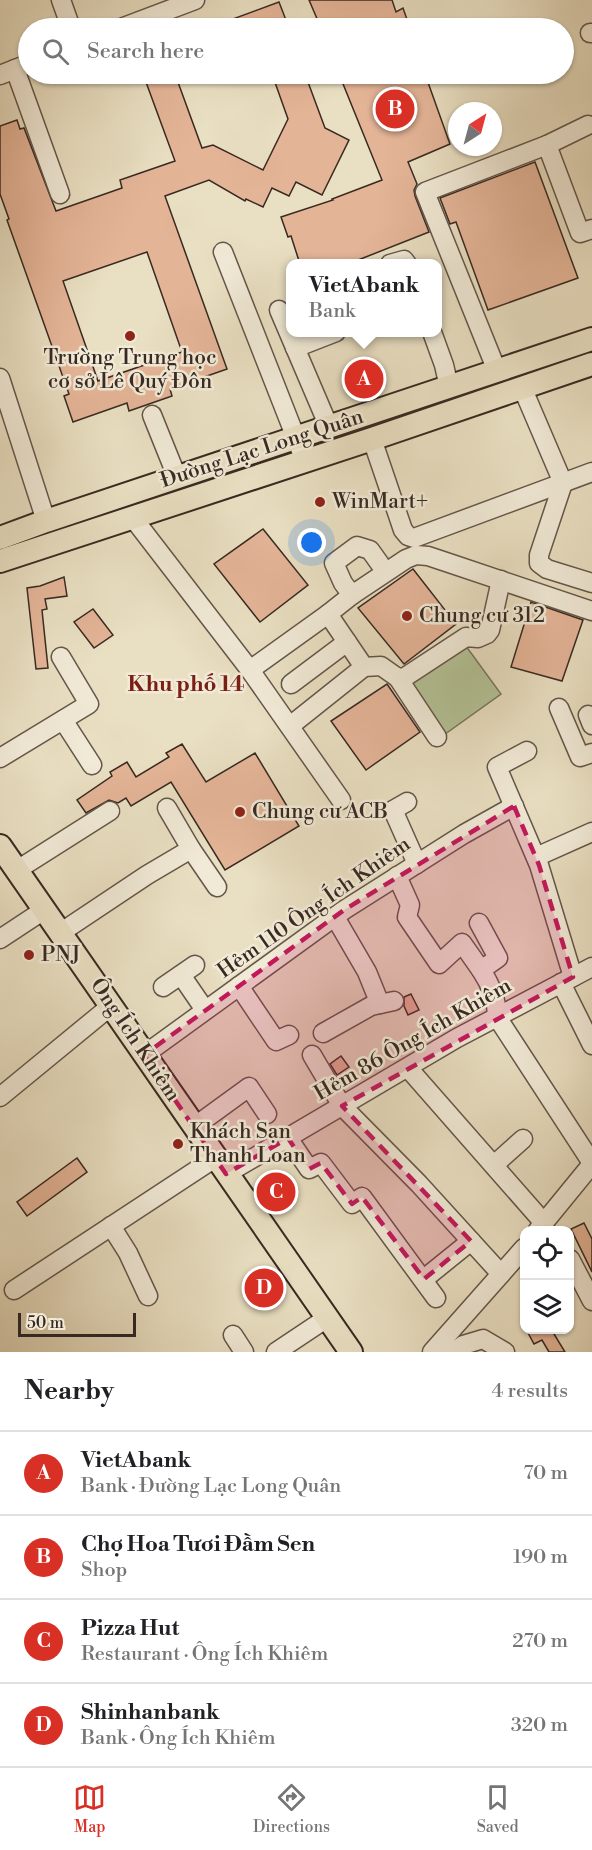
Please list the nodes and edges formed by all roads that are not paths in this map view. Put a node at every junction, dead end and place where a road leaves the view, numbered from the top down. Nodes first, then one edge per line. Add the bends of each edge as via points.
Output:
1 (61, 0) edge
2 (184, 2) edge
3 (67, 18) edge
4 (145, 18) edge
5 (20, 84) edge
6 (588, 125) dead end
7 (547, 145) junction
8 (60, 194) dead end
9 (592, 229) edge
10 (223, 252) dead end
11 (285, 307) edge
12 (250, 322) junction
13 (293, 337) edge
14 (325, 337) edge
15 (434, 337) edge
16 (592, 339) edge
17 (296, 348) junction
18 (592, 364) edge
19 (497, 371) junction
20 (0, 378) edge
21 (448, 387) junction
22 (522, 387) junction
23 (152, 415) dead end
24 (329, 427) junction
25 (296, 438) junction
26 (372, 439) junction
27 (305, 461) junction
28 (177, 477) junction
29 (581, 478) edge
30 (133, 518) junction
31 (46, 521) junction
32 (0, 538) edge
33 (0, 561) edge
34 (380, 564) dead end
35 (501, 580) junction
36 (592, 583) edge
37 (352, 595) junction
38 (592, 610) edge
39 (328, 614) junction
40 (347, 642) junction
41 (61, 657) dead end
42 (364, 667) junction
43 (250, 670) junction
44 (398, 678) junction
45 (291, 684) dead end
46 (559, 708) dead end
47 (63, 720) junction
48 (290, 726) junction
49 (437, 737) dead end
50 (527, 751) dead end
51 (0, 758) edge
52 (590, 758) edge
53 (92, 765) dead end
54 (341, 800) dead end
55 (407, 802) dead end
56 (514, 807) junction
57 (167, 808) dead end
58 (110, 811) dead end
59 (592, 832) edge
60 (0, 846) edge
61 (191, 849) junction
62 (536, 857) junction
63 (417, 864) junction
64 (17, 870) junction
65 (397, 876) junction
66 (217, 886) dead end
67 (44, 910) junction
68 (335, 917) junction
69 (479, 923) dead end
70 (60, 933) junction
71 (0, 939) edge
72 (592, 967) edge
73 (481, 970) junction
74 (567, 980) junction
75 (239, 986) junction
76 (163, 987) dead end
77 (112, 1005) junction
78 (206, 1010) junction
79 (498, 1017) junction
80 (323, 1033) dead end
81 (288, 1035) dead end
82 (592, 1045) edge
83 (144, 1055) junction
84 (312, 1055) dead end
85 (408, 1068) junction
86 (0, 1097) edge
87 (342, 1106) junction
88 (267, 1114) dead end
89 (194, 1126) junction
90 (288, 1138) junction
91 (523, 1139) dead end
92 (592, 1164) edge
93 (494, 1165) junction
94 (220, 1166) junction
95 (111, 1226) junction
96 (540, 1226) edge
97 (542, 1226) edge
98 (471, 1241) junction
99 (520, 1253) edge
100 (574, 1267) edge
101 (501, 1274) junction
102 (424, 1279) junction
103 (14, 1290) dead end
104 (148, 1296) dead end
105 (436, 1298) dead end
106 (592, 1301) edge
107 (327, 1318) junction
108 (233, 1335) dead end
109 (244, 1352) edge
110 (276, 1352) edge
111 (351, 1352) edge
112 (432, 1352) edge
113 (453, 1352) edge
114 (505, 1352) edge

1 - 3 street
2 - 4 street
5 - 8 street
6 - 7 street
7 - 9 street via 580,233
7 - 19 street via 425,192
10 - 12 street
11 - 12 street
12 - 25 street
13 - 17 street
14 - 17 street
15 - 21 street
16 - 19 main road, Đường Lạc Long Quân
17 - 24 street
18 - 22 main road, Đường Lạc Long Quân
19 - 21 main road, Đường Lạc Long Quân
20 - 31 street
21 - 24 main road, Đường Lạc Long Quân
22 - 26 main road, Đường Lạc Long Quân
22 - 29 street
23 - 28 street
24 - 25 main road, Đường Lạc Long Quân
25 - 27 street
25 - 28 main road, Đường Lạc Long Quân
26 - 27 main road, Đường Lạc Long Quân
26 - 29 street via 404,530 414,538
27 - 30 main road, Đường Lạc Long Quân
28 - 31 main road, Đường Lạc Long Quân
29 - 36 street via 539,555 539,563
30 - 33 main road, Đường Lạc Long Quân
30 - 43 street
31 - 32 main road, Đường Lạc Long Quân
34 - 37 street via 370,550 357,546 334,563
35 - 37 street via 416,555
35 - 38 street
35 - 44 street via 487,634 466,637
37 - 39 street
39 - 40 street
39 - 43 street
40 - 42 street
40 - 45 street
41 - 47 street via 89,704
42 - 44 street via 381,666
42 - 48 street
43 - 48 street
44 - 49 street
46 - 52 street via 580,757
47 - 51 street
47 - 53 street
48 - 54 street
50 - 56 street via 497,767
55 - 63 street via 393,810
56 - 62 street
56 - 63 street, Hẻm 110 Ông Ích Khiêm
57 - 61 street
58 - 64 street
59 - 62 street
60 - 64 main road, Ông Ích Khiêm
61 - 66 street
61 - 70 street
62 - 74 street
63 - 65 street, Hẻm 110 Ông Ích Khiêm
64 - 67 main road, Ông Ích Khiêm
65 - 68 street, Hẻm 110 Ông Ích Khiêm
65 - 73 street via 410,905 406,917 439,964 462,943
67 - 70 main road, Ông Ích Khiêm
67 - 71 street
68 - 75 street, Hẻm 110 Ông Ích Khiêm
68 - 80 street via 387,1003 371,1006
69 - 73 street via 498,958
70 - 77 main road, Ông Ích Khiêm
72 - 74 street, Hẻm 86 Ông Ích Khiêm
73 - 79 street via 497,1001
74 - 79 street, Hẻm 86 Ông Ích Khiêm
74 - 82 street
75 - 78 street, Hẻm 110 Ông Ích Khiêm
75 - 81 street via 276,1041
76 - 78 street via 188,970
77 - 83 main road, Ông Ích Khiêm
77 - 86 street
78 - 83 street, Hẻm 110 Ông Ích Khiêm
79 - 85 street, Hẻm 86 Ông Ích Khiêm
79 - 92 street
83 - 89 main road, Ông Ích Khiêm
84 - 87 street
85 - 87 street, Hẻm 86 Ông Ích Khiêm
85 - 93 street
87 - 90 street, Hẻm 86 Ông Ích Khiêm
87 - 98 street
88 - 89 street via 249,1087
89 - 94 main road, Ông Ích Khiêm
90 - 94 street, Hẻm 86 Ông Ích Khiêm
90 - 102 street via 309,1169 321,1163 352,1204 362,1197
91 - 93 street
92 - 97 street
93 - 96 street
94 - 95 street, Hẻm 86 Ông Ích Khiêm
94 - 107 main road, Ông Ích Khiêm
95 - 103 street, Hẻm 86 Ông Ích Khiêm
95 - 104 street
98 - 101 street
98 - 102 street
99 - 101 street
100 - 106 street
101 - 112 street
102 - 105 street
107 - 110 street
107 - 111 main road, Ông Ích Khiêm
108 - 109 street
113 - 114 street via 483,1339

